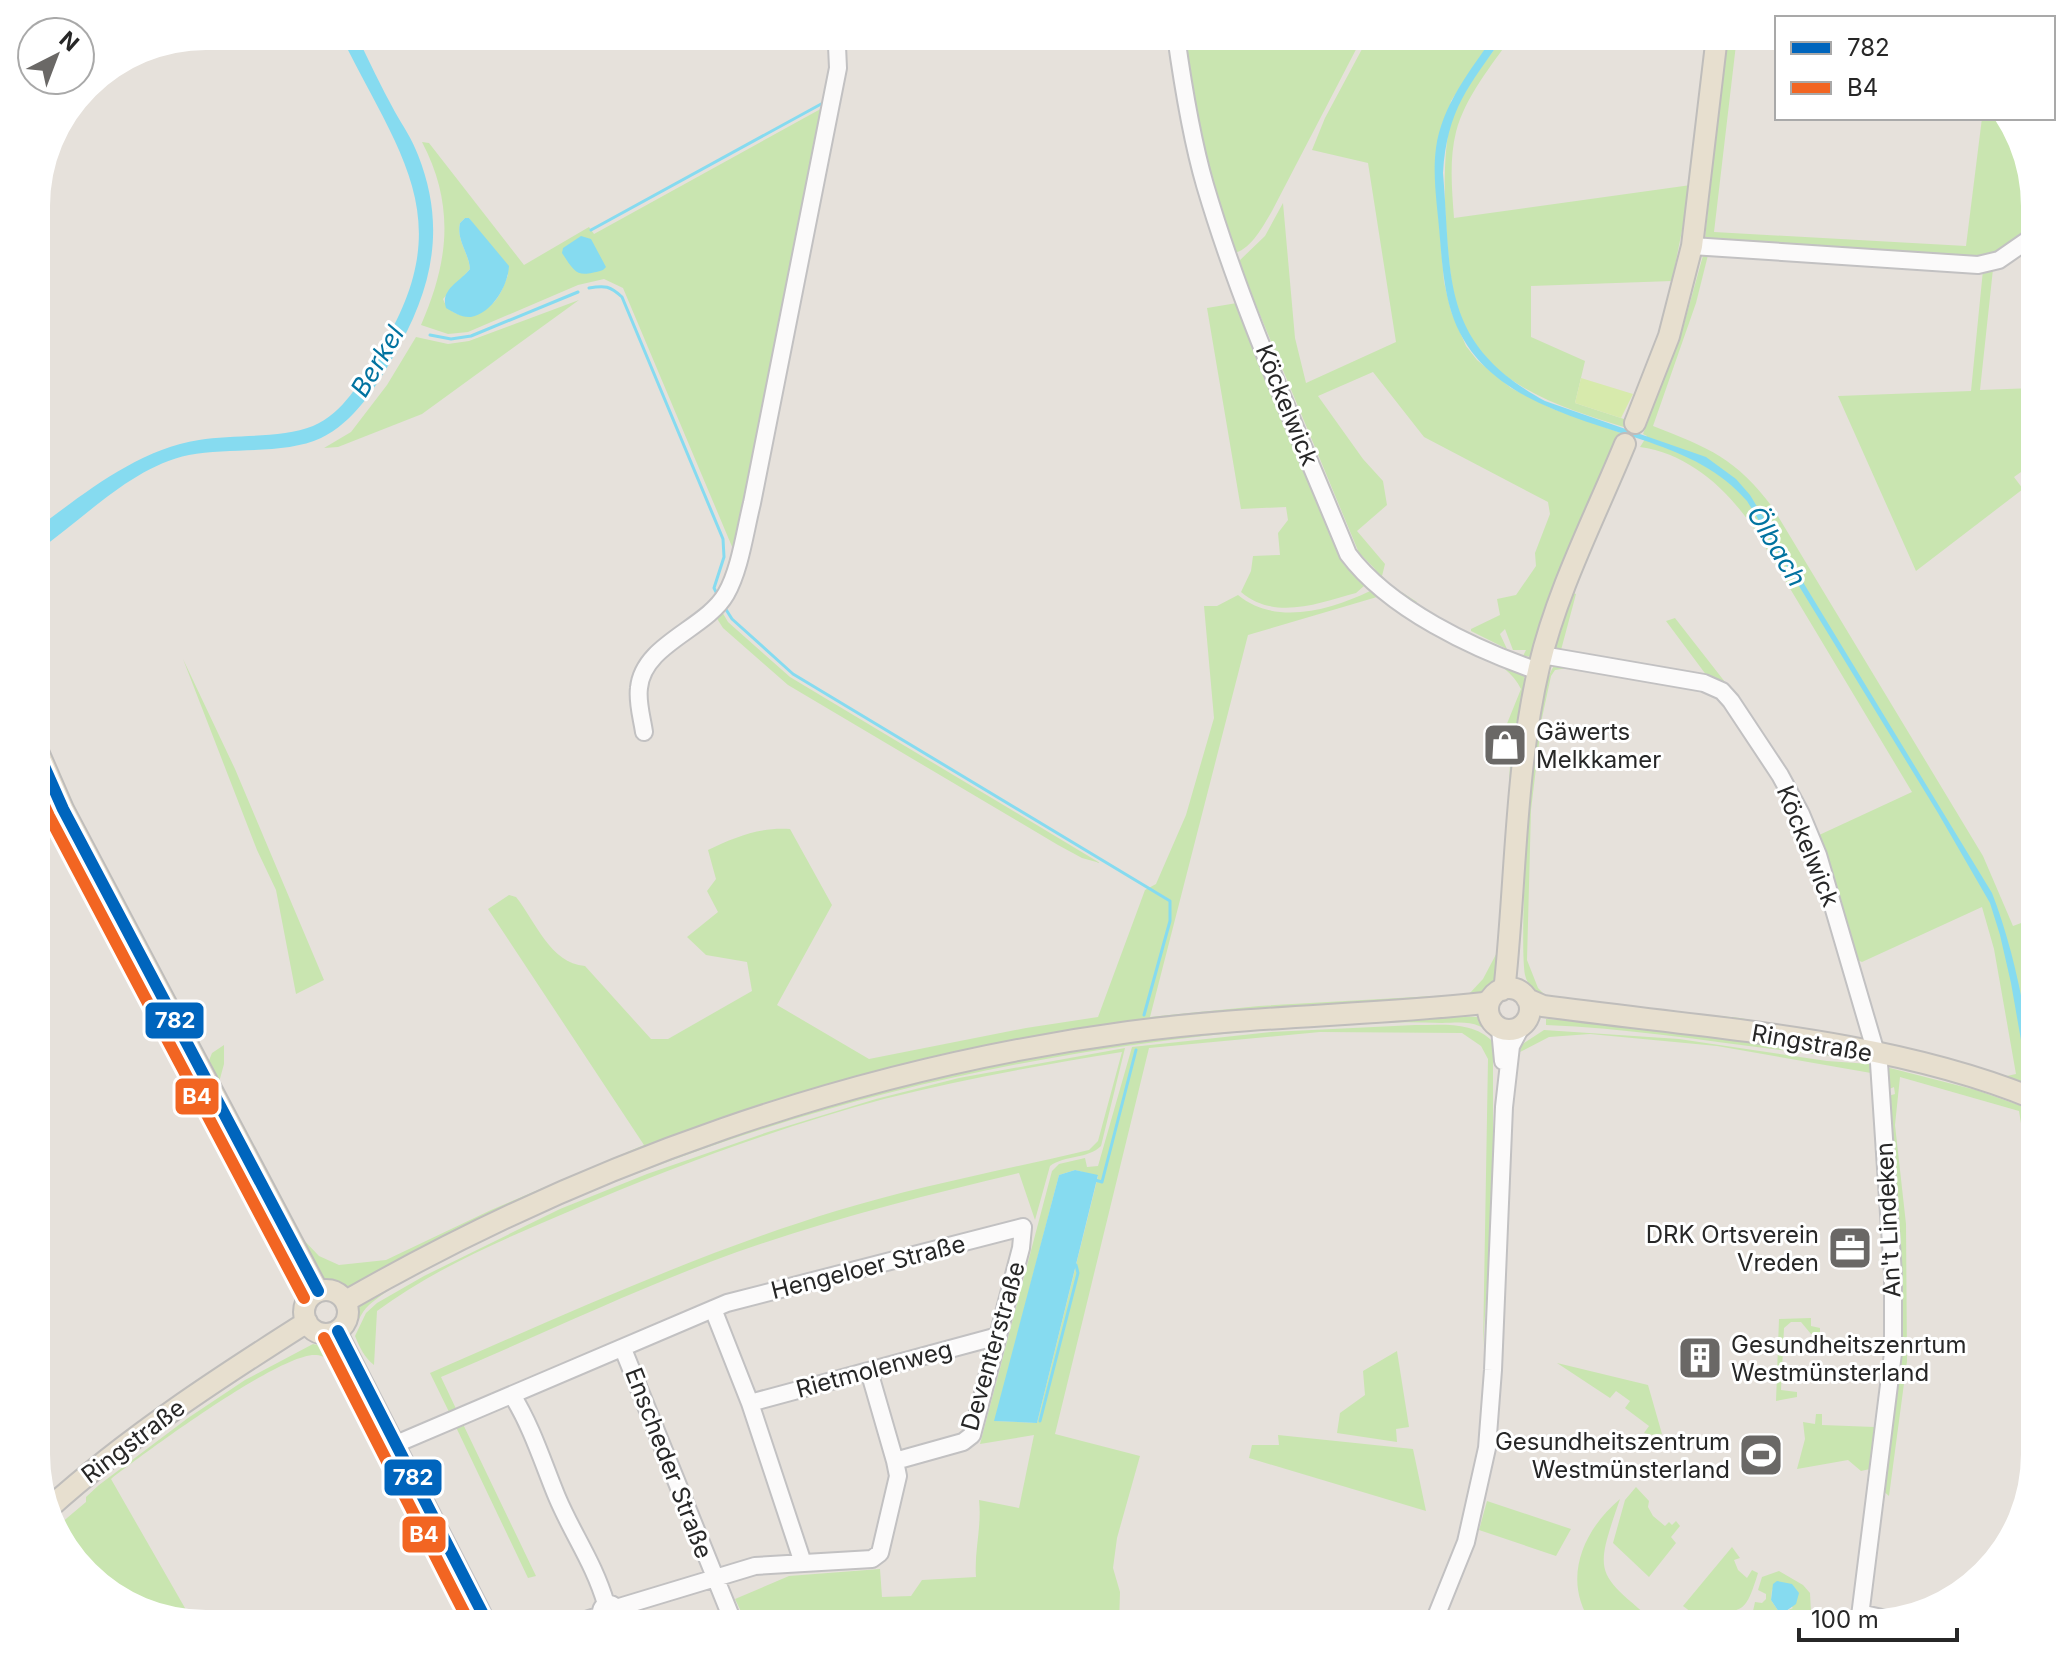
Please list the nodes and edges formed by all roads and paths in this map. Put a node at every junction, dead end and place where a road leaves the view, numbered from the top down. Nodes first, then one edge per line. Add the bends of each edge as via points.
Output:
1 (837, 50) edge
2 (1178, 50) edge
3 (1715, 50) edge
4 (2021, 245) edge
5 (1692, 246) junction
6 (1635, 423) joint
7 (1625, 444) joint
8 (1540, 663) junction
9 (644, 732) dead end
10 (50, 779) edge
11 (1504, 1004) junction
12 (1604, 1015) junction
13 (1523, 1024) junction
14 (1876, 1054) junction
15 (2021, 1094) edge
16 (1504, 1107) junction
17 (1023, 1227) joint
18 (318, 1291) junction
19 (346, 1301) junction
20 (713, 1309) junction
21 (688, 1319) joint
22 (307, 1322) junction
23 (338, 1331) junction
24 (998, 1336) junction
25 (623, 1349) junction
26 (869, 1371) junction
27 (512, 1395) junction
28 (750, 1403) junction
29 (396, 1444) junction
30 (895, 1461) junction
31 (57, 1501) edge
32 (803, 1563) junction
33 (714, 1578) junction
34 (481, 1610) edge
35 (609, 1610) edge
36 (622, 1610) edge
37 (728, 1610) edge
38 (1439, 1610) edge
39 (1860, 1610) edge

1 - 9 street via 838,68 740,551 726,593 709,615 647,666 638,685
2 - 8 street, Köckelwick via 1204,183 1227,253 1348,554 1376,585 1413,611 1491,653
3 - 5 main road
4 - 5 street via 1999,260 1978,265
5 - 6 main road via 1669,336
6 - 7 street
7 - 8 main road
8 - 11 main road via 1525,742
8 - 14 street, Köckelwick via 1704,683 1731,701 1780,775 1818,855
10 - 18 main road
11 - 12 main road, Ringstraße
11 - 13 main road, Ringstraße via 1510,1030
11 - 13 main road via 1530,1010
11 - 16 street
11 - 19 main road, Ringstraße via 1229,1020 1127,1032 1007,1052 814,1100 697,1138 533,1203
12 - 13 main road, Ringstraße via 1543,1017
12 - 14 main road, Ringstraße via 1732,1029
13 - 16 street via 1511,1046
14 - 15 main road, Ringstraße
14 - 39 street, An't Lindeken via 1890,1221 1893,1345
16 - 38 street via 1487,1448 1466,1542
17 - 20 street, Hengeloer Straße
17 - 24 street, Deventerstraße
18 - 19 main road via 331,1290
18 - 22 main road via 306,1304
19 - 23 main road via 346,1321
20 - 21 street, Hengeloer Straße
20 - 28 street
21 - 25 street, Enscheder Straße
22 - 23 main road via 324,1333
22 - 31 main road, Ringstraße via 196,1393
23 - 29 street
24 - 26 street, Rietmolenweg
24 - 30 street, Deventerstraße via 972,1435
25 - 27 street, Enscheder Straße
25 - 33 street, Enscheder Straße
26 - 28 street, Rietmolenweg
26 - 30 street
27 - 29 street, Enscheder Straße
27 - 35 street
28 - 32 street
29 - 34 street
30 - 32 street via 898,1476 880,1553 872,1559
32 - 33 street via 755,1566
33 - 36 street
33 - 37 street, Enscheder Straße

